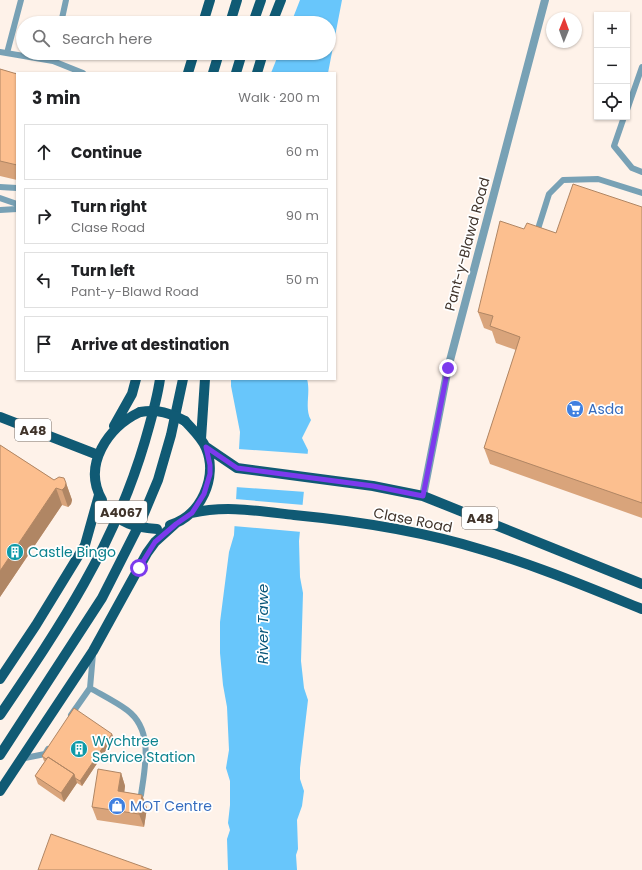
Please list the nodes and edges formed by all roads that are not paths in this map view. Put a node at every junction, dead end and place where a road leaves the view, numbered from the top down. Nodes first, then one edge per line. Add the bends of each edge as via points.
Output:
1 (21, 0) edge
2 (66, 0) edge
3 (210, 0) edge
4 (238, 0) edge
5 (261, 0) edge
6 (281, 0) edge
7 (545, 0) edge
8 (63, 16) edge
9 (205, 16) edge
10 (232, 16) edge
11 (255, 16) edge
12 (275, 16) edge
13 (3, 53) edge
14 (16, 55) edge
15 (47, 60) edge
16 (192, 60) edge
17 (217, 60) edge
18 (240, 60) edge
19 (261, 60) edge
20 (53, 61) joint
21 (642, 67) edge
22 (80, 72) edge
23 (188, 72) edge
24 (213, 72) edge
25 (236, 72) edge
26 (257, 72) edge
27 (630, 101) edge
28 (623, 120) edge
29 (642, 172) edge
30 (0, 187) edge
31 (16, 188) edge
32 (642, 193) edge
33 (0, 198) edge
34 (16, 204) edge
35 (16, 209) edge
36 (0, 210) edge
37 (537, 232) edge
38 (136, 380) edge
39 (160, 380) edge
40 (183, 380) edge
41 (206, 380) edge
42 (0, 417) edge
43 (108, 437) junction
44 (203, 443) junction
45 (98, 455) junction
46 (99, 495) junction
47 (423, 496) junction
48 (192, 513) junction
49 (176, 524) junction
50 (642, 584) edge
51 (642, 608) edge
52 (93, 651) junction
53 (0, 679) edge
54 (90, 688) junction
55 (0, 716) edge
56 (65, 724) edge
57 (53, 742) edge
58 (0, 755) edge
59 (20, 759) junction
60 (0, 791) edge
61 (141, 794) edge

1 - 13 lane
2 - 8 lane
3 - 9 main road
4 - 10 main road
5 - 11 main road
6 - 12 main road
7 - 47 street, Pant-y-Blawd Road via 448,368
13 - 14 lane
15 - 20 lane
16 - 23 main road
17 - 24 main road
18 - 25 main road
19 - 26 main road
20 - 22 lane
21 - 27 lane
28 - 29 lane via 614,146 632,168
30 - 31 lane
32 - 37 lane via 598,179 563,180 549,194
33 - 34 lane
35 - 36 lane
38 - 43 main road via 132,394
39 - 55 main road, A4067 via 136,473 102,552 54,635
40 - 58 main road, A4067 via 158,480 140,523 102,598
41 - 44 main road
42 - 45 main road, A48
43 - 44 main road, bridge via 123,422 140,412 160,411 185,421
43 - 45 main road
44 - 47 main road, Clase Road / A48 via 237,468 373,486
44 - 48 main road via 210,474 204,494
45 - 46 main road via 94,476
46 - 49 main road, bridge via 116,518 133,526 157,529
46 - 53 main road via 85,545
47 - 50 main road, Clase Road / A48
48 - 49 main road
48 - 51 main road, Clase Road / A48 via 210,508 234,508 399,530 483,549
49 - 52 main road via 155,542 147,553
52 - 54 lane
52 - 59 main road
54 - 56 lane
54 - 61 lane via 128,711 141,725 146,760
57 - 59 lane via 45,754
59 - 60 main road

